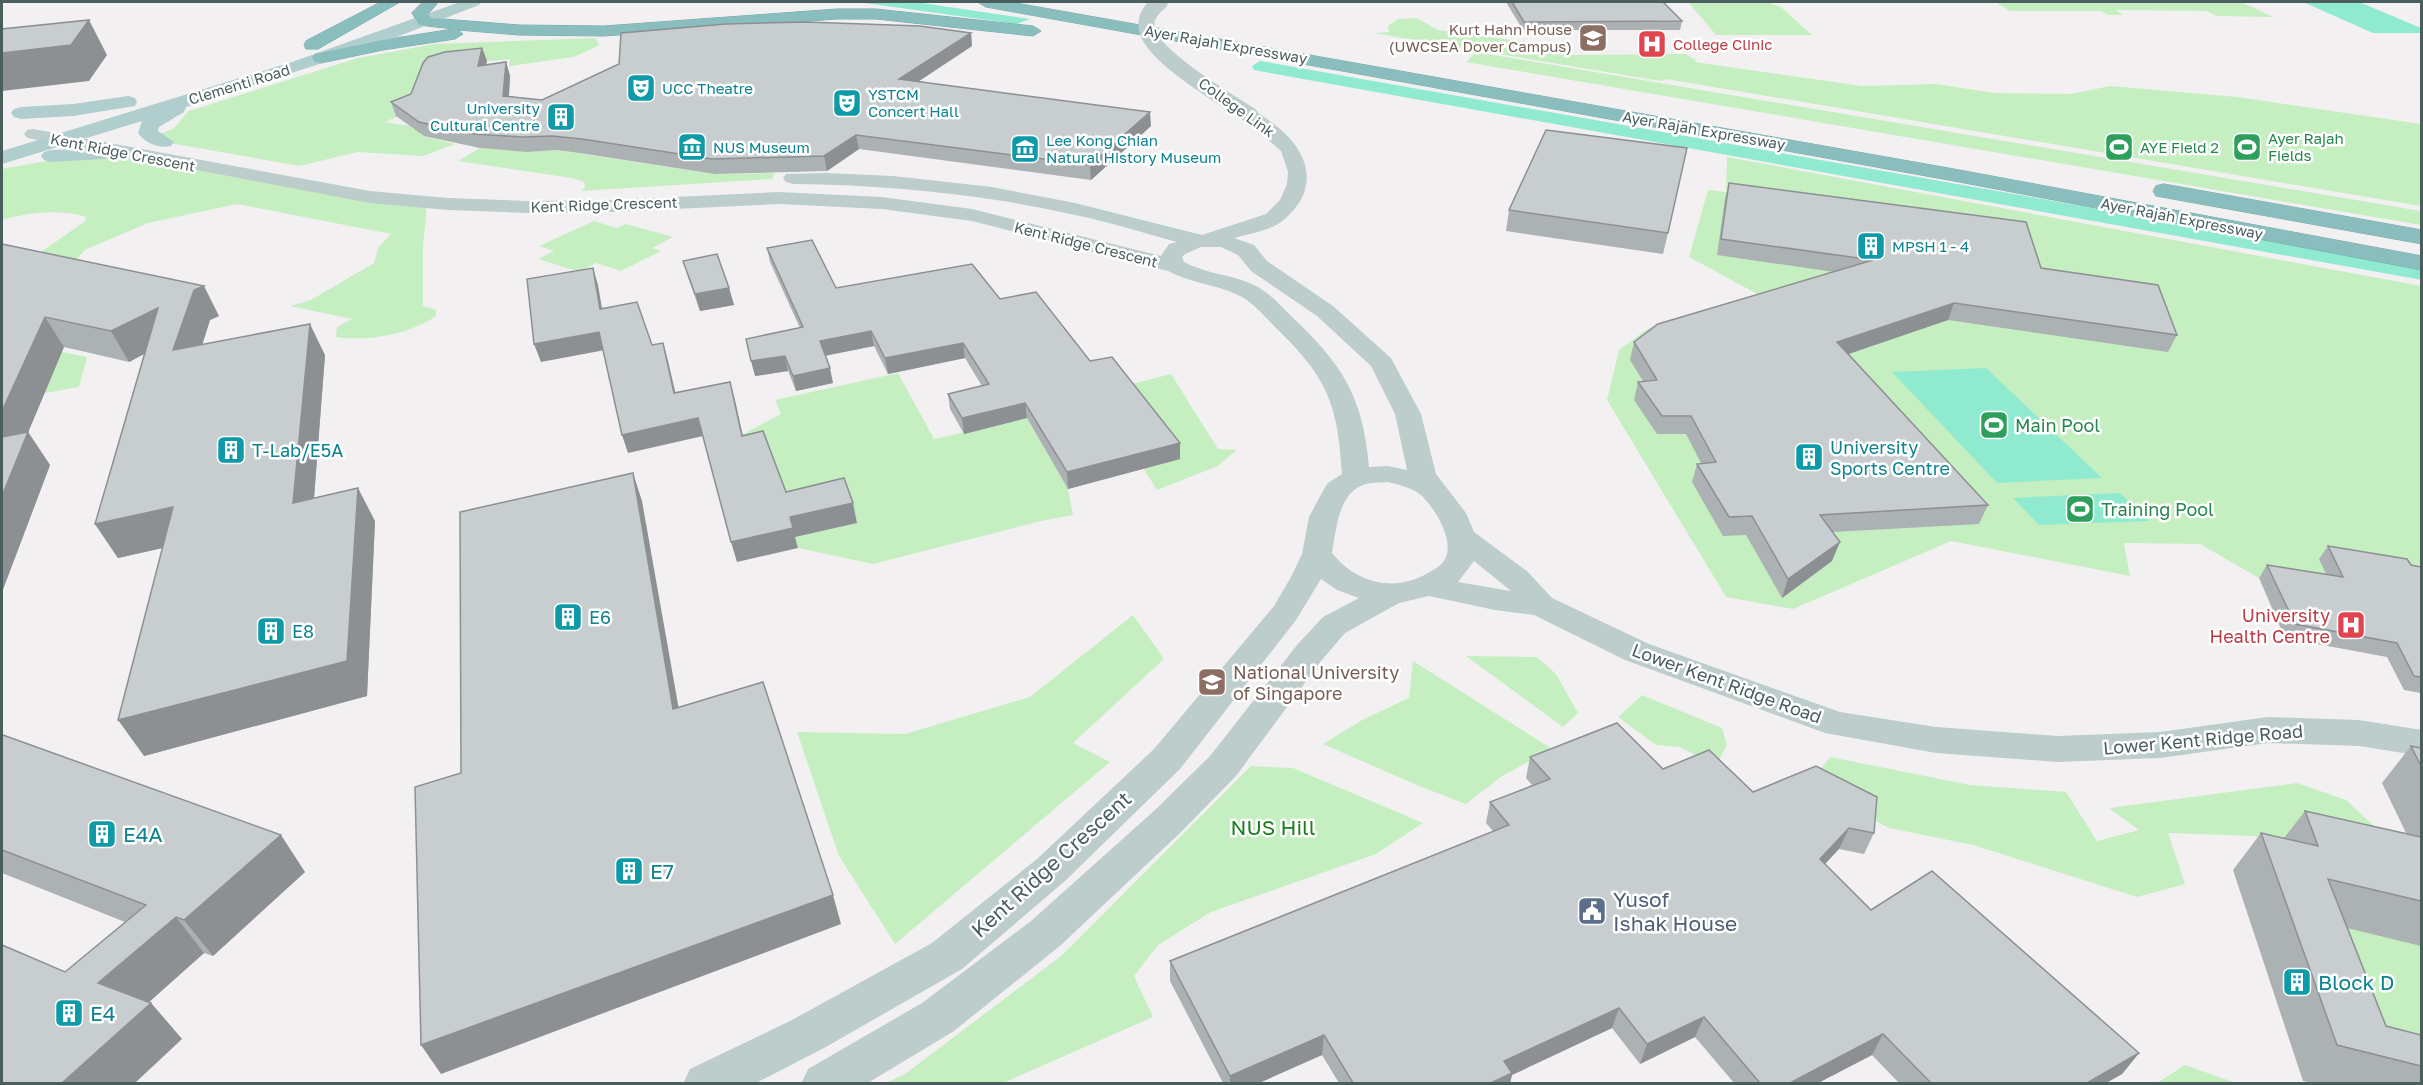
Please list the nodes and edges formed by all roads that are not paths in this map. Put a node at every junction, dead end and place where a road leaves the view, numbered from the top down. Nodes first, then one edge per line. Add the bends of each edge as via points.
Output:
1 (392, 2) edge
2 (473, 2) edge
3 (972, 2) edge
4 (986, 2) edge
5 (1160, 2) edge
6 (431, 3) edge
7 (1008, 6) junction
8 (693, 7) dead end
9 (1131, 10) dead end
10 (514, 13) dead end
11 (425, 22) junction
12 (519, 30) junction
13 (1246, 30) dead end
14 (1049, 33) dead end
15 (1094, 38) dead end
16 (316, 52) junction
17 (1300, 58) junction
18 (217, 91) junction
19 (142, 100) junction
20 (21, 113) dead end
21 (71, 122) junction
22 (99, 128) junction
23 (33, 134) junction
24 (59, 140) junction
25 (164, 142) junction
26 (2, 144) edge
27 (130, 153) junction
28 (2, 158) edge
29 (2, 163) edge
30 (338, 182) junction
31 (2144, 188) dead end
32 (427, 195) junction
33 (1268, 221) junction
34 (2421, 237) edge
35 (1208, 239) junction
36 (1248, 253) junction
37 (2421, 263) edge
38 (1182, 269) junction
39 (1356, 477) junction
40 (1431, 489) junction
41 (1461, 537) junction
42 (1317, 554) junction
43 (1430, 586) junction
44 (1389, 595) junction
45 (1541, 605) junction
46 (2421, 743) edge
47 (706, 1083) edge
48 (824, 1083) edge

1 - 16 highway
2 - 11 main road, Clementi Road
3 - 7 highway
4 - 7 highway, Ayer Rajah Expressway
5 - 33 street, College Link, bridge via 1148,13 1150,38 1170,59 1265,125 1298,163 1296,189 1285,208
6 - 11 highway via 420,13
6 - 16 main road, Clementi Road
7 - 17 highway, Ayer Rajah Expressway
8 - 10 highway via 656,18 593,25 542,21
9 - 13 highway, Ayer Rajah Expressway
11 - 12 highway
11 - 16 main road, Clementi Road
12 - 14 highway via 604,31 837,14 929,19
12 - 16 highway
15 - 17 highway via 1264,58
16 - 18 main road, Clementi Road
16 - 19 main road, Clementi Road
17 - 37 highway, Ayer Rajah Expressway
18 - 22 main road, Clementi Road
18 - 25 main road via 149,125 148,133
19 - 20 main road
19 - 21 main road, Clementi Road
21 - 22 street, Kent Ridge Crescent
21 - 23 main road, Clementi Road
22 - 24 main road, Clementi Road
22 - 25 street, Kent Ridge Crescent
23 - 24 street, Kent Ridge Crescent
23 - 26 main road, Clementi Road
24 - 27 street, Kent Ridge Crescent
24 - 28 main road, Clementi Road
25 - 30 street, Kent Ridge Crescent
27 - 29 main road via 65,155
27 - 30 street, Kent Ridge Crescent via 313,186
30 - 32 street, Kent Ridge Crescent
30 - 32 street, Kent Ridge Crescent via 366,178
31 - 34 highway, Ayer Rajah Expressway
32 - 35 street, Kent Ridge Crescent via 581,192 762,179 866,179 946,186 1060,205
32 - 38 street, Kent Ridge Crescent via 578,207 758,197 875,202 989,219
33 - 35 street, College Link
33 - 36 street, College Link
35 - 36 street, Kent Ridge Crescent via 1232,243
35 - 38 street, Kent Ridge Crescent via 1173,253 1171,257
36 - 38 street, Kent Ridge Crescent via 1246,266 1232,273 1210,276
36 - 40 street, Kent Ridge Crescent via 1258,266 1325,311 1382,363 1408,414 1417,459
38 - 39 street, Kent Ridge Crescent via 1247,291 1307,343 1327,366 1347,403
39 - 40 street, Kent Ridge Crescent via 1388,474 1412,479
39 - 42 street, Kent Ridge Crescent via 1338,489 1324,517
40 - 41 street, Kent Ridge Crescent via 1450,513
41 - 43 street via 1462,556 1451,573
41 - 45 street, Lower Kent Ridge Road via 1517,579
42 - 44 street via 1330,573 1356,588
42 - 47 street, Kent Ridge Crescent via 1285,613 1167,759 1052,870 946,956 808,1034
43 - 44 street
43 - 45 street, Lower Kent Ridge Road
44 - 48 street via 1334,625 1223,766 1046,933 938,1017
45 - 46 street, Lower Kent Ridge Road via 1637,652 1837,724 1936,740 2070,749 2160,745 2268,730 2303,730 2359,733

